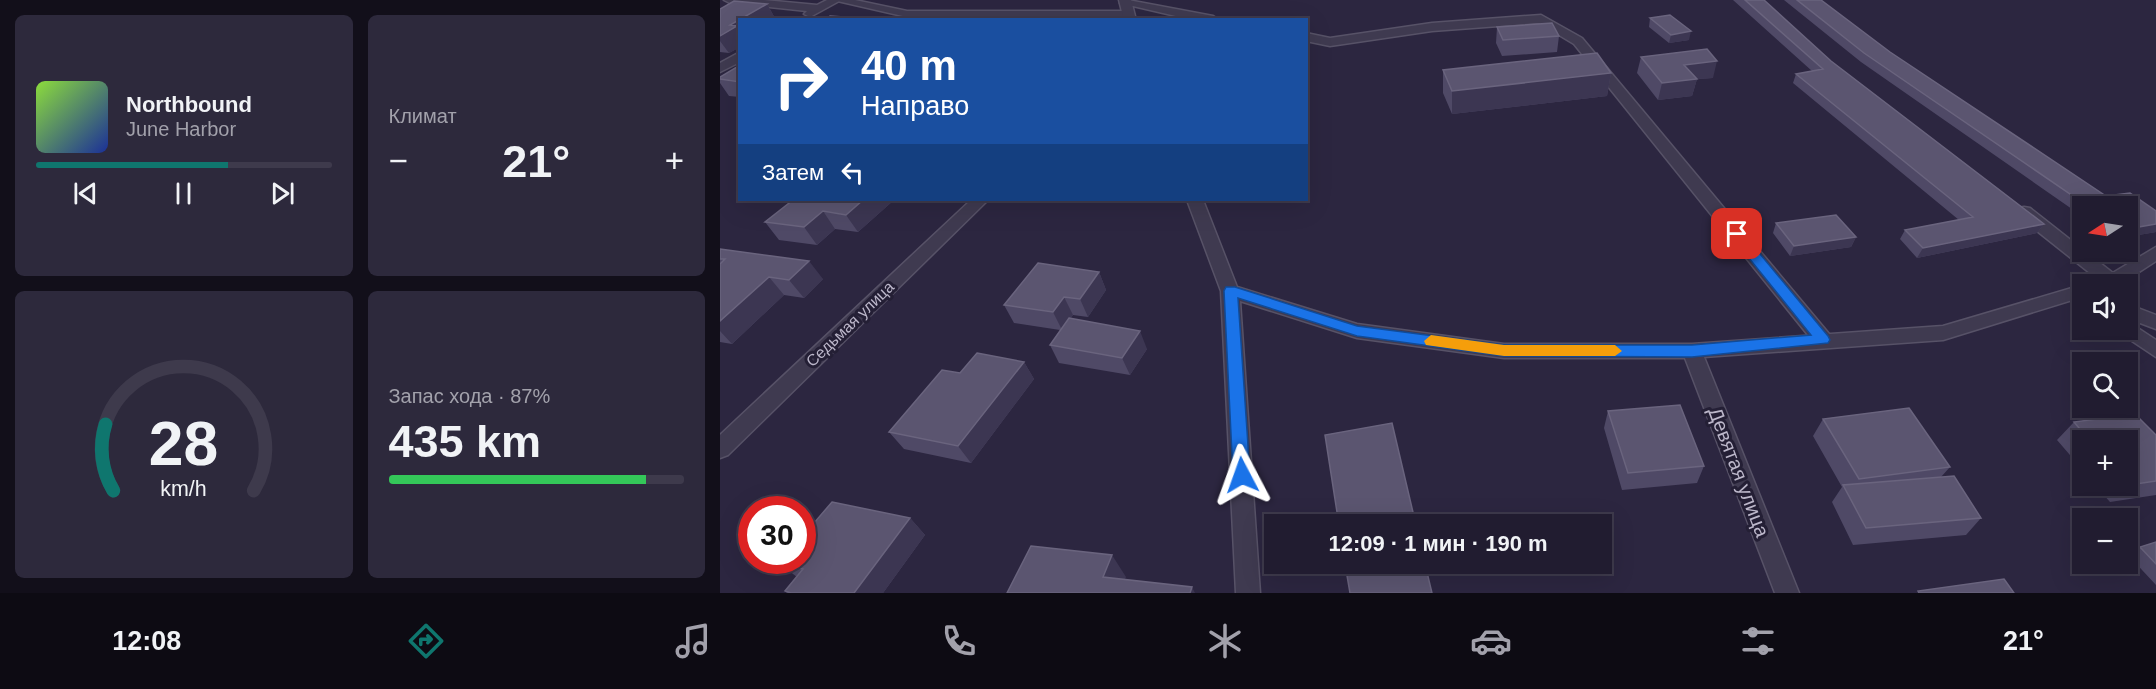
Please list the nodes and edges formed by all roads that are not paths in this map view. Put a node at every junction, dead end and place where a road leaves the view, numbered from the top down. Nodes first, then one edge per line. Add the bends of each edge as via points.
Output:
1 (730, 0) edge
2 (837, 0) edge
3 (819, 9) junction
4 (1127, 9) edge
5 (804, 18) edge
6 (1197, 18) edge
7 (1308, 38) edge
8 (738, 57) edge
9 (720, 68) edge
10 (979, 201) edge
11 (1195, 201) edge
12 (2010, 202) edge
13 (2156, 253) edge
14 (2095, 274) edge
15 (2121, 274) edge
16 (1230, 291) junction
17 (2072, 296) edge
18 (2138, 315) edge
19 (2156, 322) edge
20 (2138, 336) edge
21 (1823, 340) junction
22 (2156, 350) edge
23 (1692, 351) junction
24 (720, 449) edge
25 (1248, 593) edge
26 (1787, 593) edge

1 - 3 street
2 - 3 street
2 - 4 street via 907,14
3 - 5 street
4 - 6 street
7 - 21 street via 1330,42 1432,27 1541,19 1578,41
8 - 9 street
10 - 24 street, Седьмая улица
11 - 16 street
12 - 14 street
13 - 15 street
16 - 23 street via 1357,331 1504,351
16 - 25 street
17 - 21 street via 1943,333
18 - 19 street
20 - 22 street
21 - 23 street
23 - 26 street, Девятая улица

